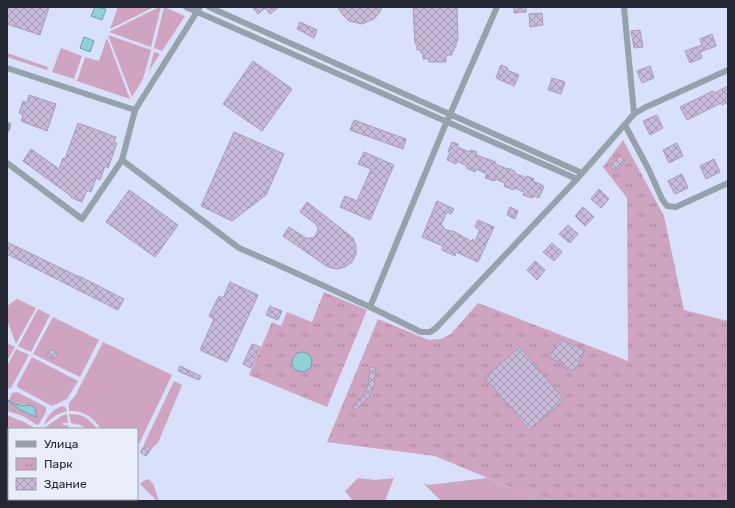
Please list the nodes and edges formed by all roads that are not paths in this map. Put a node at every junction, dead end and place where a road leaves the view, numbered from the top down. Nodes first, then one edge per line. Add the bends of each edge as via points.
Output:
1 (186, 7) edge
2 (209, 7) edge
3 (497, 7) edge
4 (624, 7) edge
5 (199, 10) edge
6 (7, 68) edge
7 (728, 70) edge
8 (135, 110) junction
9 (450, 114) junction
10 (634, 114) junction
11 (447, 122) junction
12 (7, 125) edge
13 (625, 125) junction
14 (7, 129) edge
15 (122, 160) junction
16 (7, 163) edge
17 (582, 173) junction
18 (577, 179) junction
19 (728, 183) edge
20 (370, 307) junction

1 - 5 street
2 - 9 street
3 - 9 street
4 - 10 street
5 - 8 street
5 - 11 street
6 - 8 street
7 - 10 street
8 - 15 street
9 - 11 street
9 - 17 street
10 - 13 street
11 - 18 street
11 - 20 street
12 - 14 street
13 - 17 street
13 - 19 street via 667,206 676,207
15 - 16 street via 82,219
15 - 20 street via 239,248
17 - 18 street
18 - 20 street via 430,332 421,332

